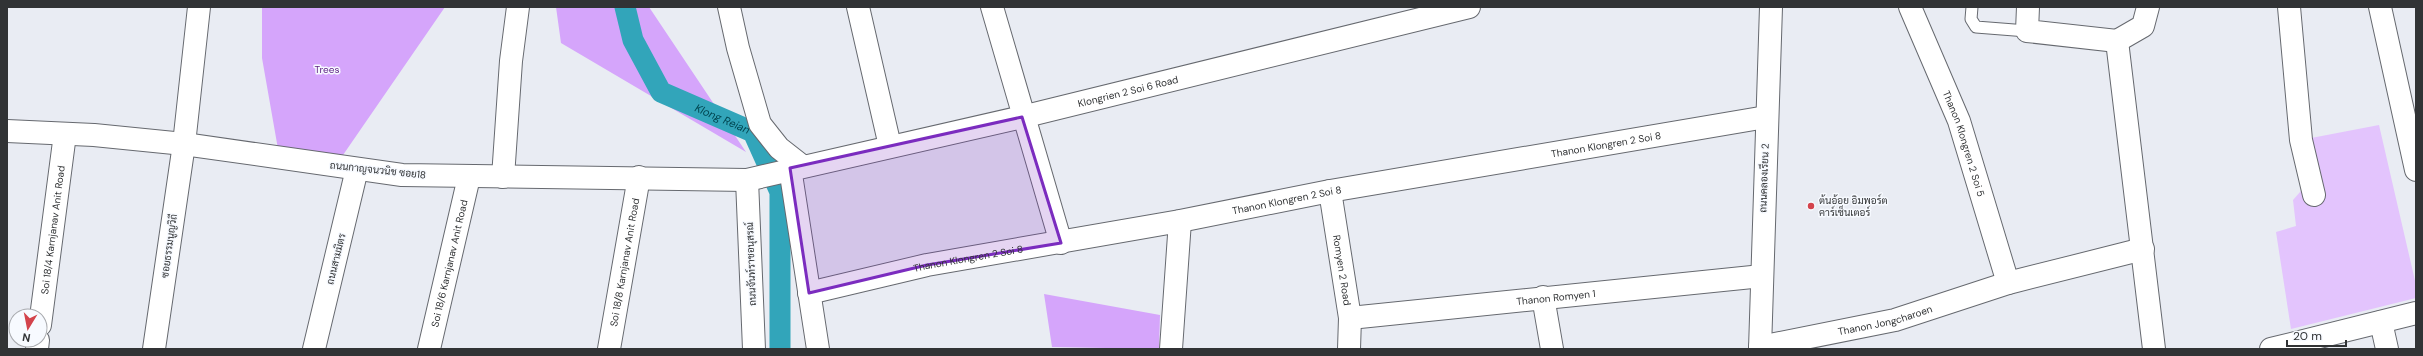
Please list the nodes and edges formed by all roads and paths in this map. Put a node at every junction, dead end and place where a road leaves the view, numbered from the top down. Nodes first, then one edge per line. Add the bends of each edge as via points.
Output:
1 (200, 7) edge
2 (518, 7) edge
3 (729, 7) edge
4 (858, 7) edge
5 (992, 7) edge
6 (1468, 7) edge
7 (1771, 7) edge
8 (1910, 7) edge
9 (1972, 7) edge
10 (2028, 7) edge
11 (2148, 7) edge
12 (2289, 7) edge
13 (2380, 7) edge
14 (2027, 31) junction
15 (2117, 41) junction
16 (1022, 117) junction
17 (1766, 117) junction
18 (7, 131) edge
19 (65, 134) junction
20 (184, 144) junction
21 (890, 146) junction
22 (793, 168) junction
23 (358, 169) junction
24 (2416, 170) edge
25 (469, 177) junction
26 (503, 177) junction
27 (639, 177) junction
28 (749, 179) junction
29 (1330, 191) junction
30 (2314, 195) dead end
31 (1180, 221) junction
32 (1060, 243) junction
33 (2143, 249) junction
34 (1762, 276) junction
35 (2008, 283) junction
36 (809, 293) junction
37 (1543, 298) junction
38 (42, 308) edge
39 (2416, 313) edge
40 (1350, 318) junction
41 (2381, 322) junction
42 (1760, 348) edge
43 (154, 349) edge
44 (314, 349) edge
45 (429, 349) edge
46 (609, 349) edge
47 (754, 349) edge
48 (818, 349) edge
49 (1171, 349) edge
50 (1349, 349) edge
51 (1552, 349) edge
52 (2154, 349) edge
53 (2271, 349) edge
54 (2387, 349) edge

1 - 20 street, ซอยธรรมนูญวิถี
2 - 26 street via 511,61
3 - 22 street via 760,124
4 - 21 street
5 - 16 street
6 - 16 street, Klongrien 2 Soi 6 Road
7 - 17 street, ถนนคลองเรียน 2
8 - 35 street, Thanon Klongren 2 Soi 5 via 1959,121
9 - 14 lane via 1971,19 1976,27
10 - 14 street
11 - 15 street via 2143,26
12 - 30 street via 2301,140
13 - 24 street
14 - 15 street
15 - 33 street
16 - 21 street, Klongrien 2 Soi 6 Road
16 - 32 street
17 - 29 street, Thanon Klongren 2 Soi 8
17 - 34 street, ถนนคลองเรียน 2
18 - 19 street, ถนนกาญจนวนิช ซอย18
19 - 20 street, ถนนกาญจนวนิช ซอย18
19 - 38 street, Soi 18/4 Karnjanav Anit Road
20 - 23 street, ถนนกาญจนวนิช ซอย18
20 - 43 street, ซอยธรรมนูญวิถี
21 - 22 street, Klongrien 2 Soi 6 Road
22 - 28 street, Klongrien 2 Soi 6 Road
22 - 36 street
23 - 25 street, ถนนกาญจนวนิช ซอย18 via 402,175
23 - 44 street, ถนนสามมิตร
25 - 26 street, ถนนกาญจนวนิช ซอย18
25 - 45 street, Soi 18/6 Karnjanav Anit Road
26 - 27 street, ถนนกาญจนวนิช ซอย18
27 - 28 street, ถนนกาญจนวนิช ซอย18
27 - 46 street, Soi 18/8 Karnjanav Anit Road
28 - 47 street, ถนนจันท์ราชอนุสรณ์
29 - 31 street, Thanon Klongren 2 Soi 8
29 - 40 street, Romyen 2 Road
31 - 32 street, Thanon Klongren 2 Soi 8
31 - 49 street
32 - 36 street, Thanon Klongren 2 Soi 8 via 927,265
33 - 35 street, Thanon Jongcharoen
33 - 52 street
34 - 37 street, Thanon Romyen 1
34 - 42 street, ถนนคลองเรียน 2
35 - 42 street, Thanon Jongcharoen via 1895,320
36 - 48 street
37 - 40 street, Thanon Romyen 1
37 - 51 street
39 - 41 street
40 - 50 street, Romyen 2 Road
41 - 53 street
41 - 54 street

